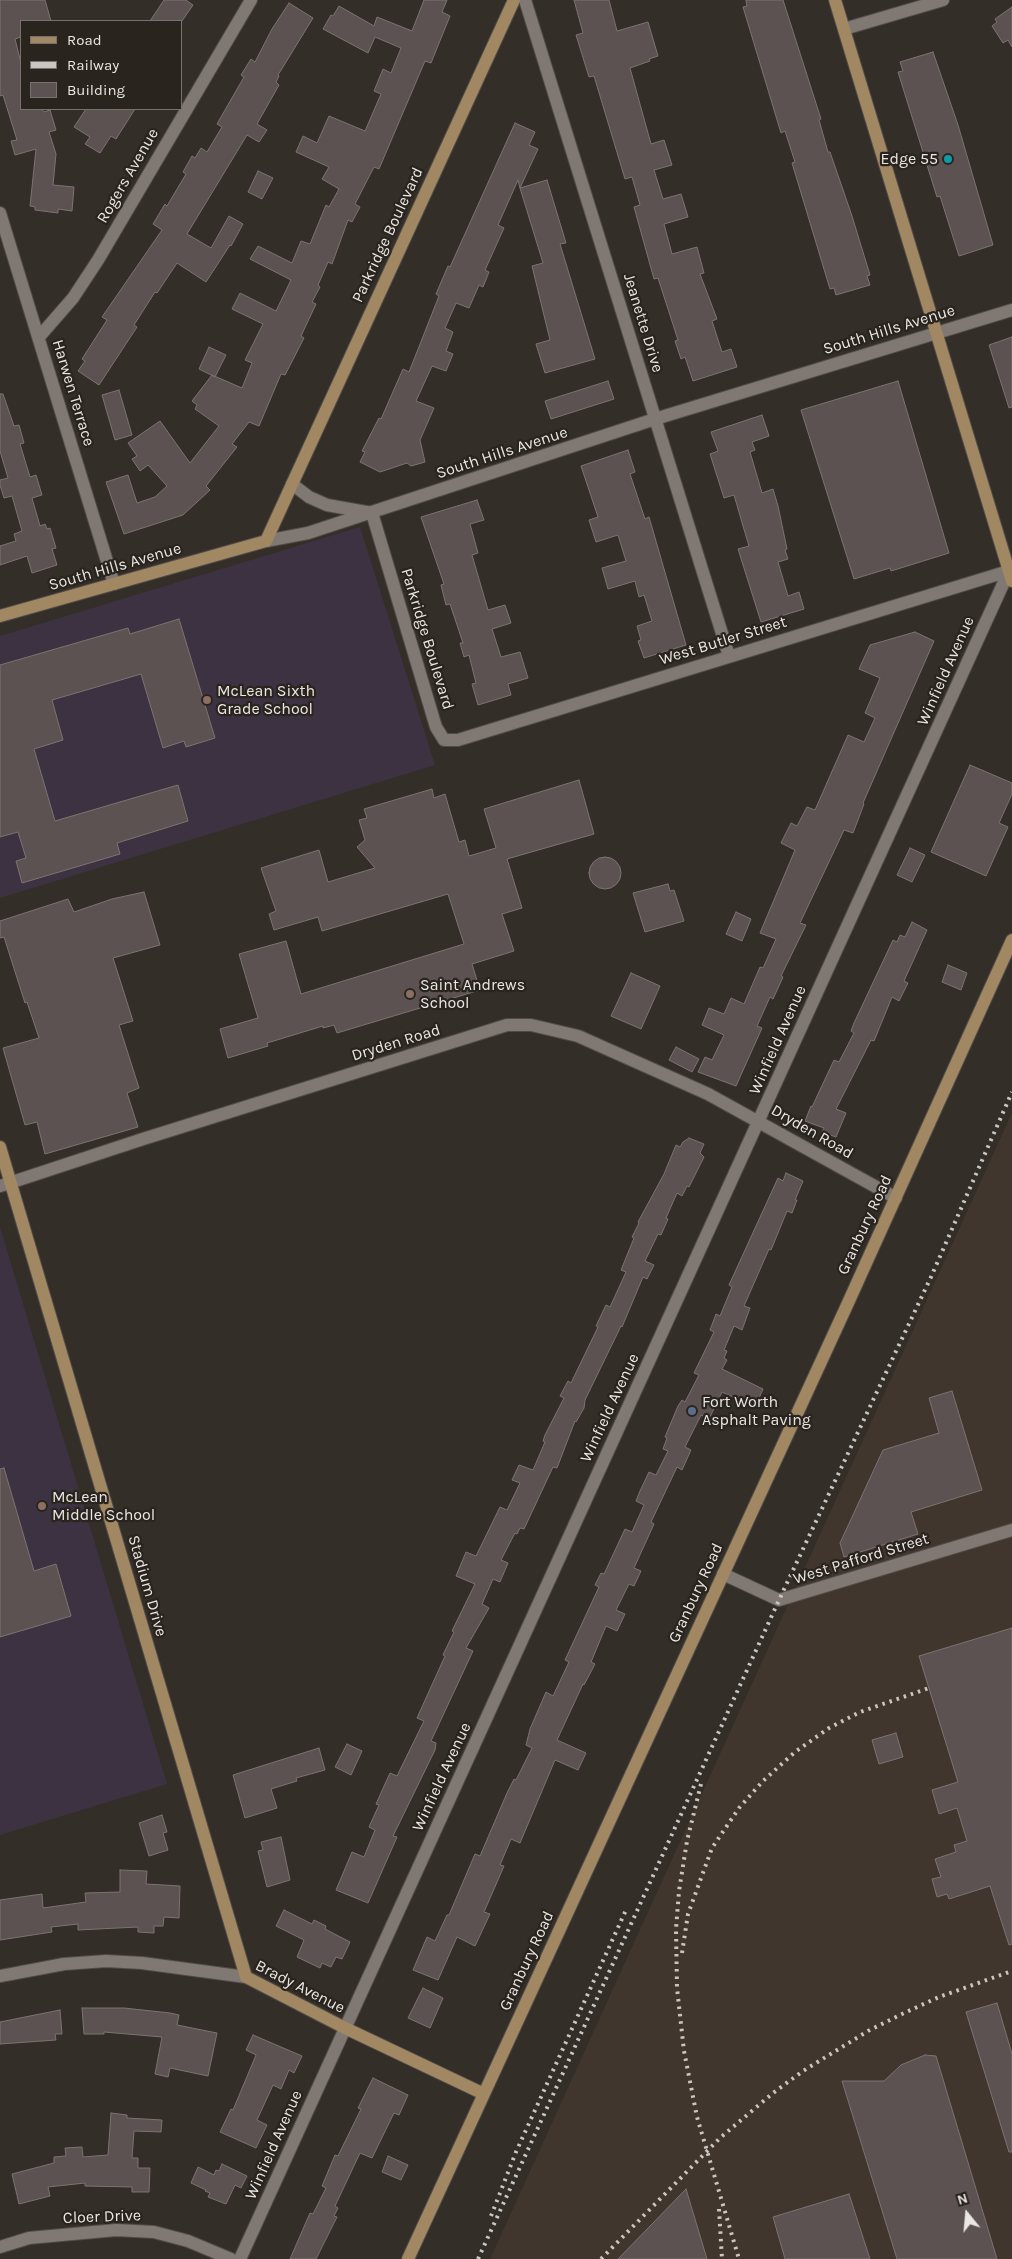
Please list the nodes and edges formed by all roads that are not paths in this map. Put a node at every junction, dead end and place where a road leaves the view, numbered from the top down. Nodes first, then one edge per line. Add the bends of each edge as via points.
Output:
1 (250, 0) edge
2 (514, 0) edge
3 (525, 0) edge
4 (835, 0) edge
5 (943, 0) edge
6 (844, 28) junction
7 (0, 213) edge
8 (1012, 310) edge
9 (936, 332) junction
10 (39, 337) junction
11 (656, 418) junction
12 (292, 484) junction
13 (372, 513) junction
14 (266, 541) junction
15 (1011, 574) edge
16 (114, 584) junction
17 (0, 616) edge
18 (729, 656) junction
19 (444, 740) joint
20 (1012, 940) edge
21 (759, 1120) junction
22 (0, 1147) edge
23 (6, 1184) edge
24 (896, 1198) junction
25 (1012, 1530) edge
26 (723, 1574) junction
27 (0, 1976) edge
28 (246, 1977) junction
29 (345, 2028) junction
30 (484, 2094) junction
31 (0, 2247) edge
32 (231, 2259) edge
33 (240, 2259) edge
34 (408, 2259) edge

1 - 10 street, Rogers Avenue via 98,260 73,298
2 - 12 street, Parkridge Boulevard
3 - 11 street, Jeanette Drive
4 - 6 street
5 - 6 street
6 - 9 street
7 - 10 street, Harwen Terrace
8 - 9 street, South Hills Avenue
9 - 11 street, South Hills Avenue
9 - 15 street
10 - 16 street, Harwen Terrace
11 - 13 street, South Hills Avenue
11 - 18 street, Jeanette Drive
12 - 13 street via 308,497 327,505
12 - 14 street, Parkridge Boulevard
13 - 14 street, South Hills Avenue via 308,533
13 - 19 street, Parkridge Boulevard via 436,727
14 - 16 street, South Hills Avenue
15 - 18 street, West Butler Street
15 - 21 street, Winfield Avenue
16 - 17 street, South Hills Avenue
18 - 19 street, West Butler Street via 458,740
20 - 24 street, Granbury Road
21 - 23 street, Dryden Road via 578,1036 531,1025 506,1025
21 - 24 street, Dryden Road
21 - 29 street, Winfield Avenue
22 - 23 street, Stadium Drive
23 - 28 street, Stadium Drive
24 - 26 street, Granbury Road
25 - 26 street, West Pafford Street via 779,1600
26 - 30 street, Granbury Road
27 - 28 street, Brady Avenue via 64,1964 106,1961
28 - 29 street, Brady Avenue
29 - 30 street, Brady Avenue
29 - 33 street, Winfield Avenue
30 - 34 street, Granbury Road
31 - 32 street, Cloer Drive via 29,2238 116,2230 154,2232 179,2238

